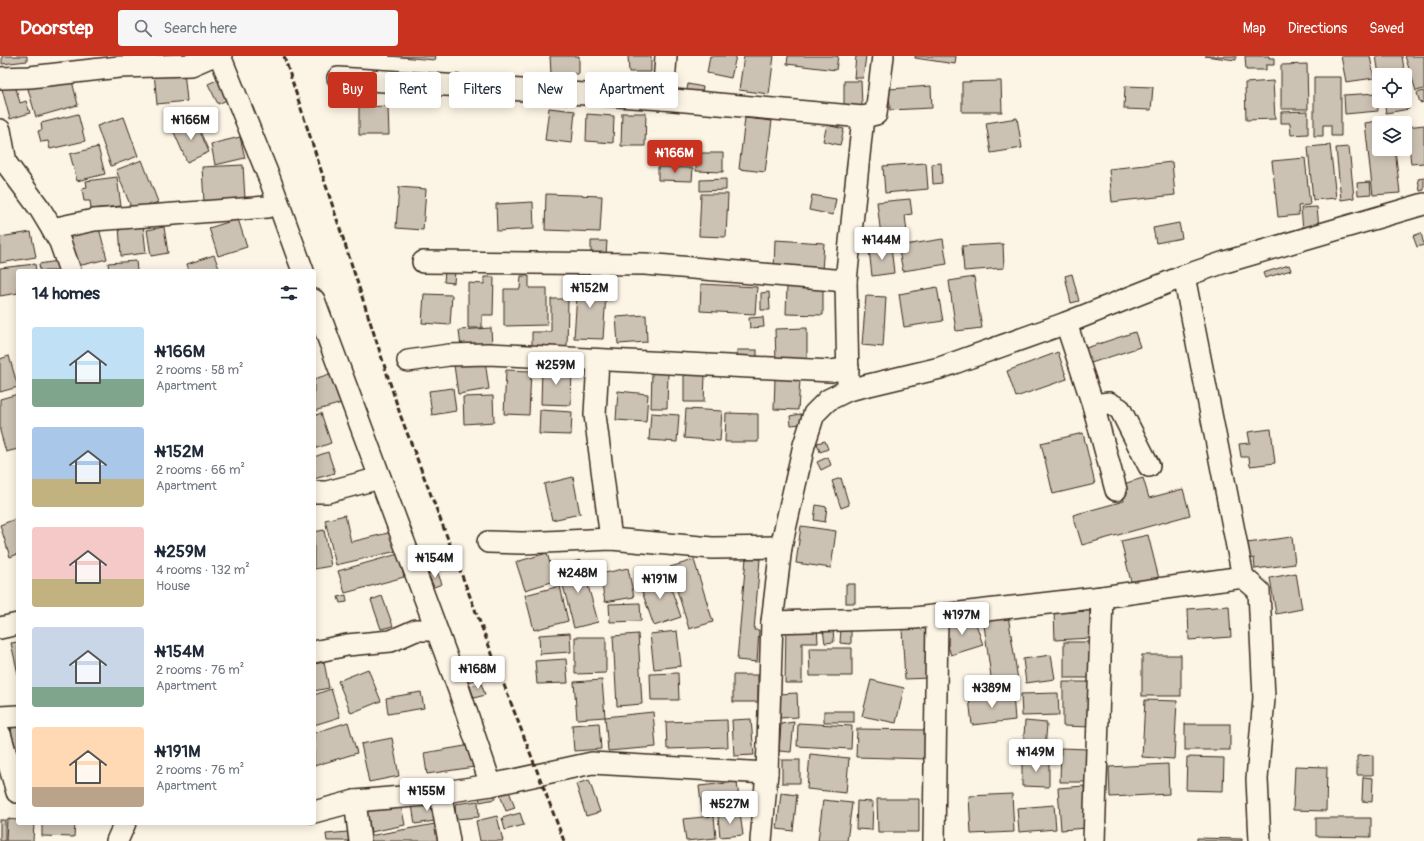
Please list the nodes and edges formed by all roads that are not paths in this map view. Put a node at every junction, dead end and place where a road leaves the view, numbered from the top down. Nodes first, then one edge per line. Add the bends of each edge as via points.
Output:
1 (212, 56) edge
2 (220, 56) edge
3 (666, 56) edge
4 (883, 56) edge
5 (665, 72) edge
6 (0, 78) edge
7 (377, 81) edge
8 (585, 94) edge
9 (678, 100) edge
10 (863, 117) junction
11 (0, 130) edge
12 (3, 163) edge
13 (278, 203) junction
14 (1424, 204) edge
15 (52, 229) junction
16 (423, 262) dead end
17 (69, 269) edge
18 (303, 269) edge
19 (1184, 276) junction
20 (846, 281) junction
21 (316, 310) edge
22 (1066, 323) junction
23 (321, 336) edge
24 (598, 360) junction
25 (408, 361) dead end
26 (848, 368) junction
27 (848, 390) junction
28 (1093, 405) junction
29 (1149, 466) dead end
30 (380, 478) junction
31 (1116, 490) dead end
32 (316, 492) edge
33 (611, 539) junction
34 (488, 542) dead end
35 (781, 547) junction
36 (1243, 577) junction
37 (1102, 597) junction
38 (937, 616) junction
39 (772, 622) junction
40 (16, 624) edge
41 (0, 628) edge
42 (436, 630) junction
43 (316, 652) edge
44 (16, 716) edge
45 (0, 717) edge
46 (0, 734) edge
47 (767, 773) junction
48 (491, 785) junction
49 (12, 791) edge
50 (440, 792) junction
51 (355, 801) junction
52 (316, 811) edge
53 (124, 825) edge
54 (117, 841) edge
55 (360, 841) edge
56 (449, 841) edge
57 (761, 841) edge
58 (934, 841) edge
59 (1094, 841) edge
60 (1260, 841) edge

1 - 6 street via 191,65 119,67
2 - 13 street
3 - 5 street
4 - 10 street via 876,114
7 - 8 street
9 - 10 street
10 - 20 street
11 - 12 street
12 - 15 street via 40,209
13 - 15 street via 267,207 94,220
13 - 18 street
14 - 19 street
15 - 17 street via 60,242
16 - 20 street via 644,264
19 - 22 street
19 - 36 street
20 - 26 street
21 - 23 street
22 - 27 street via 940,368
22 - 28 street
23 - 30 street
24 - 25 street via 488,354 448,355
24 - 26 street via 832,371
24 - 33 street via 595,415
26 - 27 street
27 - 35 street via 828,400 814,414 804,445
28 - 29 street via 1108,403 1120,409
28 - 31 street
30 - 32 street via 327,492
30 - 42 street
33 - 34 street
33 - 35 street via 712,548
35 - 39 street
36 - 37 street
36 - 60 street via 1259,591 1264,698 1257,779
37 - 38 street
37 - 59 street
38 - 39 street
38 - 58 street
39 - 47 street
40 - 41 street
42 - 43 street via 416,630 391,641 347,645
42 - 48 street
44 - 45 street
46 - 49 street
47 - 48 street via 592,763
47 - 57 street
48 - 50 street
50 - 51 street
50 - 56 street
51 - 52 street
51 - 55 street
53 - 54 street

